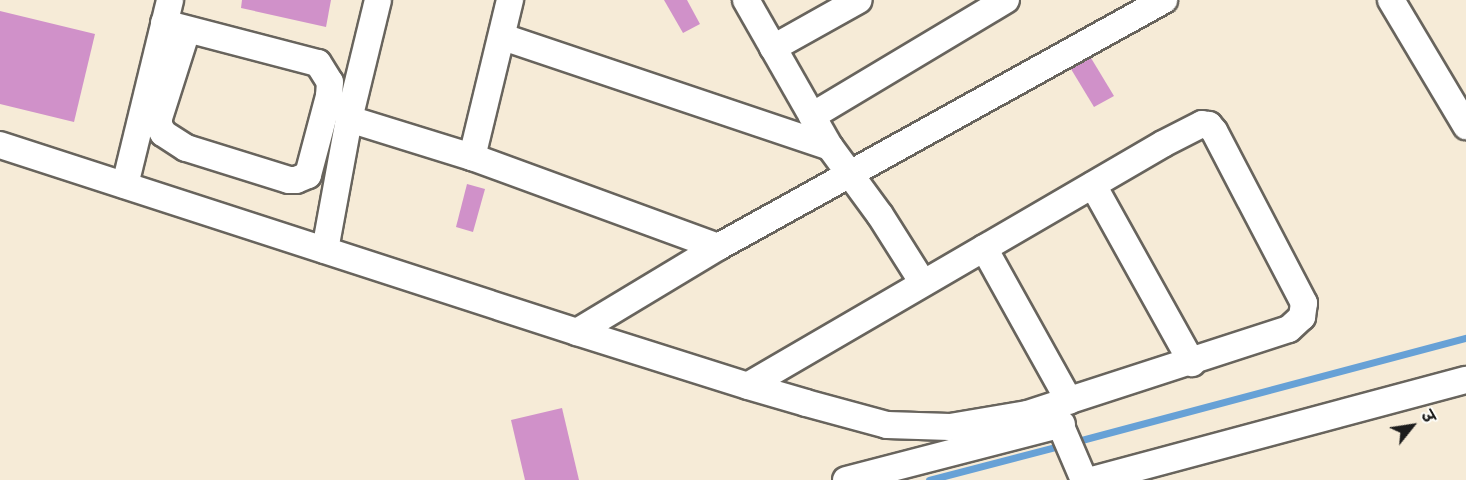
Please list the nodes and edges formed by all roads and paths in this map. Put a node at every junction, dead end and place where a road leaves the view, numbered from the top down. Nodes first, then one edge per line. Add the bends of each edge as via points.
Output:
1 (378, 0) edge
2 (510, 0) edge
3 (746, 0) edge
4 (859, 0) edge
5 (1006, 0) edge
6 (1164, 0) edge
7 (1391, 0) edge
8 (174, 18) edge
9 (503, 37) junction
10 (774, 48) junction
11 (812, 116) junction
12 (349, 119) junction
13 (1466, 126) edge
14 (0, 145) edge
15 (830, 147) junction
16 (472, 157) junction
17 (850, 175) junction
18 (125, 184) junction
19 (1093, 185) junction
20 (718, 247) junction
21 (984, 248) junction
22 (325, 250) junction
23 (923, 284) junction
24 (577, 332) junction
25 (1192, 363) junction
26 (1466, 380) edge
27 (748, 386) junction
28 (1061, 411) junction
29 (1085, 476) edge
30 (846, 480) edge

1 - 12 street
2 - 9 street
3 - 10 street
4 - 10 street
5 - 11 street
6 - 17 street
7 - 13 street
8 - 8 street via 318,63 326,72 329,96 308,175 289,180 186,148 164,133 159,118
8 - 18 street
9 - 15 street
9 - 16 street
10 - 11 street
11 - 15 street
12 - 16 street
12 - 22 street
14 - 18 street
15 - 17 street
16 - 20 street
17 - 20 street
17 - 23 street
18 - 22 street
19 - 21 street
19 - 25 street
19 - 25 street via 1195,126 1209,125 1214,131 1304,303 1304,311 1289,329
20 - 24 street
21 - 23 street
21 - 28 street
22 - 24 street
23 - 27 street
24 - 27 street
25 - 28 street
26 - 29 street
27 - 28 street via 857,418 904,426 950,427
28 - 29 street
28 - 30 street

